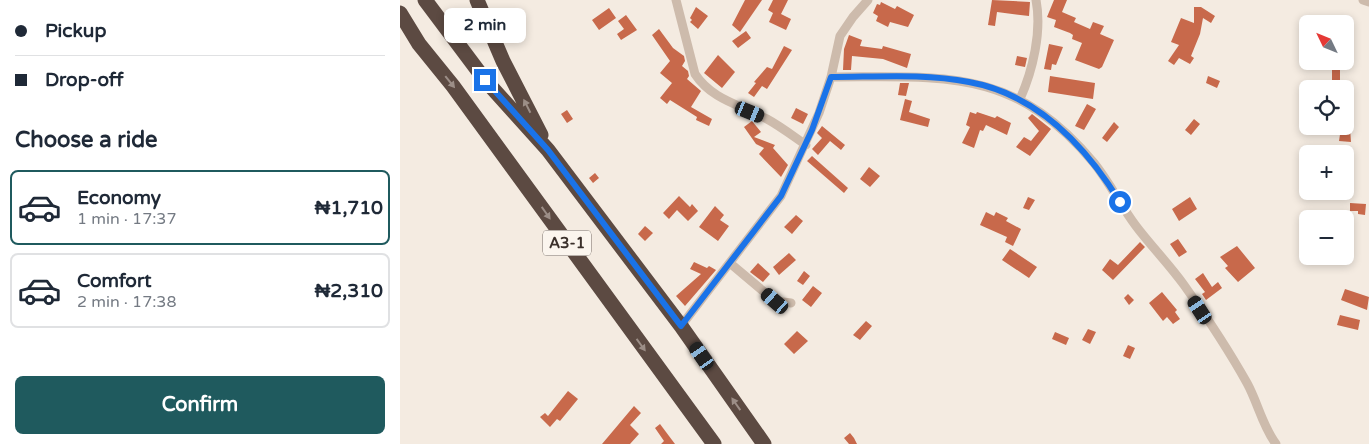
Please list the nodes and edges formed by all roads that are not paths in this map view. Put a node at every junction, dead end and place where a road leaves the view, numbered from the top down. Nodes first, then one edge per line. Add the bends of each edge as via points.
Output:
1 (425, 0) edge
2 (477, 0) edge
3 (676, 0) edge
4 (868, 0) edge
5 (1036, 0) edge
6 (1363, 0) edge
7 (1369, 2) edge
8 (400, 13) edge
9 (400, 27) edge
10 (419, 44) junction
11 (831, 77) junction
12 (1020, 99) junction
13 (806, 145) junction
14 (548, 150) junction
15 (731, 264) junction
16 (791, 303) dead end
17 (681, 326) junction
18 (714, 444) edge
19 (764, 444) edge
20 (1276, 444) edge

1 - 14 highway, A3-1 via 485,80
14 -> 2 highway via 503,61
3 - 13 street via 700,82 734,106 767,119
4 - 11 street via 840,36
5 - 12 street via 1036,37 1030,72
6 - 7 street
8 - 10 highway, A3-1
9 - 10 highway
10 -> 18 highway, A3-1 via 465,102
11 - 12 street via 914,77 969,82
11 - 13 street
12 - 20 street via 1054,122 1094,164 1135,225 1183,284 1248,384 1265,430
13 - 15 street via 773,209
14 - 17 highway, A3-1
15 - 16 street via 775,301
15 - 17 street
19 -> 17 highway, A3-1

